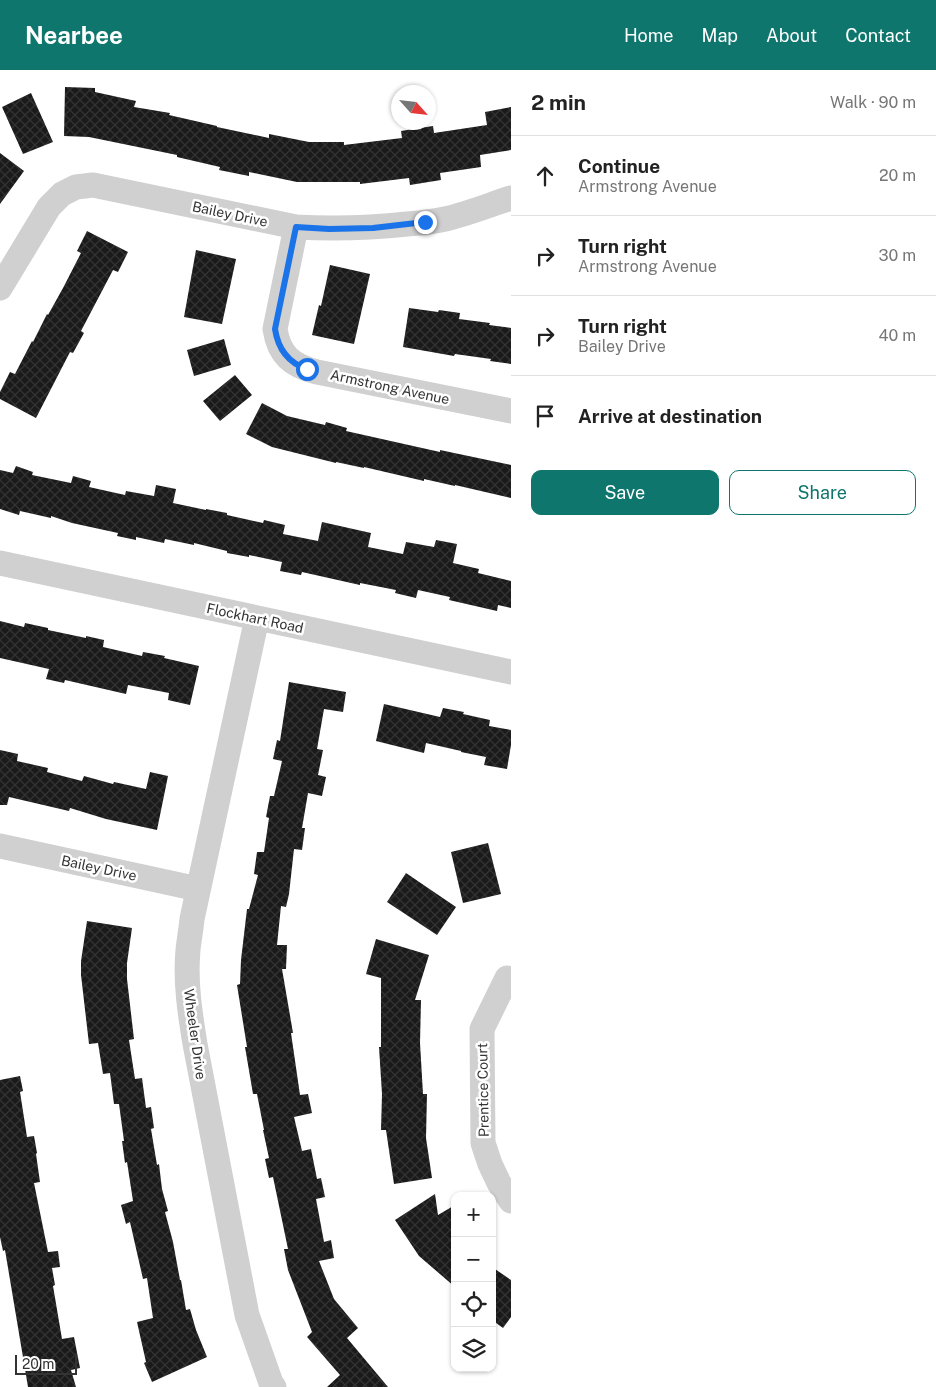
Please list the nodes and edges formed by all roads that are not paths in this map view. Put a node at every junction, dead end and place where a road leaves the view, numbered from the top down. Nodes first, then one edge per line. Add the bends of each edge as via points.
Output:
1 (511, 198) edge
2 (296, 227) junction
3 (0, 288) edge
4 (511, 411) edge
5 (0, 563) edge
6 (257, 618) junction
7 (511, 672) edge
8 (0, 846) edge
9 (198, 889) junction
10 (506, 978) dead end
11 (511, 1201) edge
12 (269, 1386) edge

1 - 2 street, Bailey Drive via 425,222 373,228
2 - 3 street, Bailey Drive via 93,185 76,187 62,194 49,207
2 - 4 street, Armstrong Avenue via 275,329 277,340 289,359 298,366 317,372
5 - 6 street, Flockhart Road
6 - 7 street, Flockhart Road
6 - 9 street, Wheeler Drive
8 - 9 street, Bailey Drive
9 - 12 street, Wheeler Drive via 188,952 189,1008 247,1315
10 - 11 street, Prentice Court via 482,1029 483,1143 499,1183

